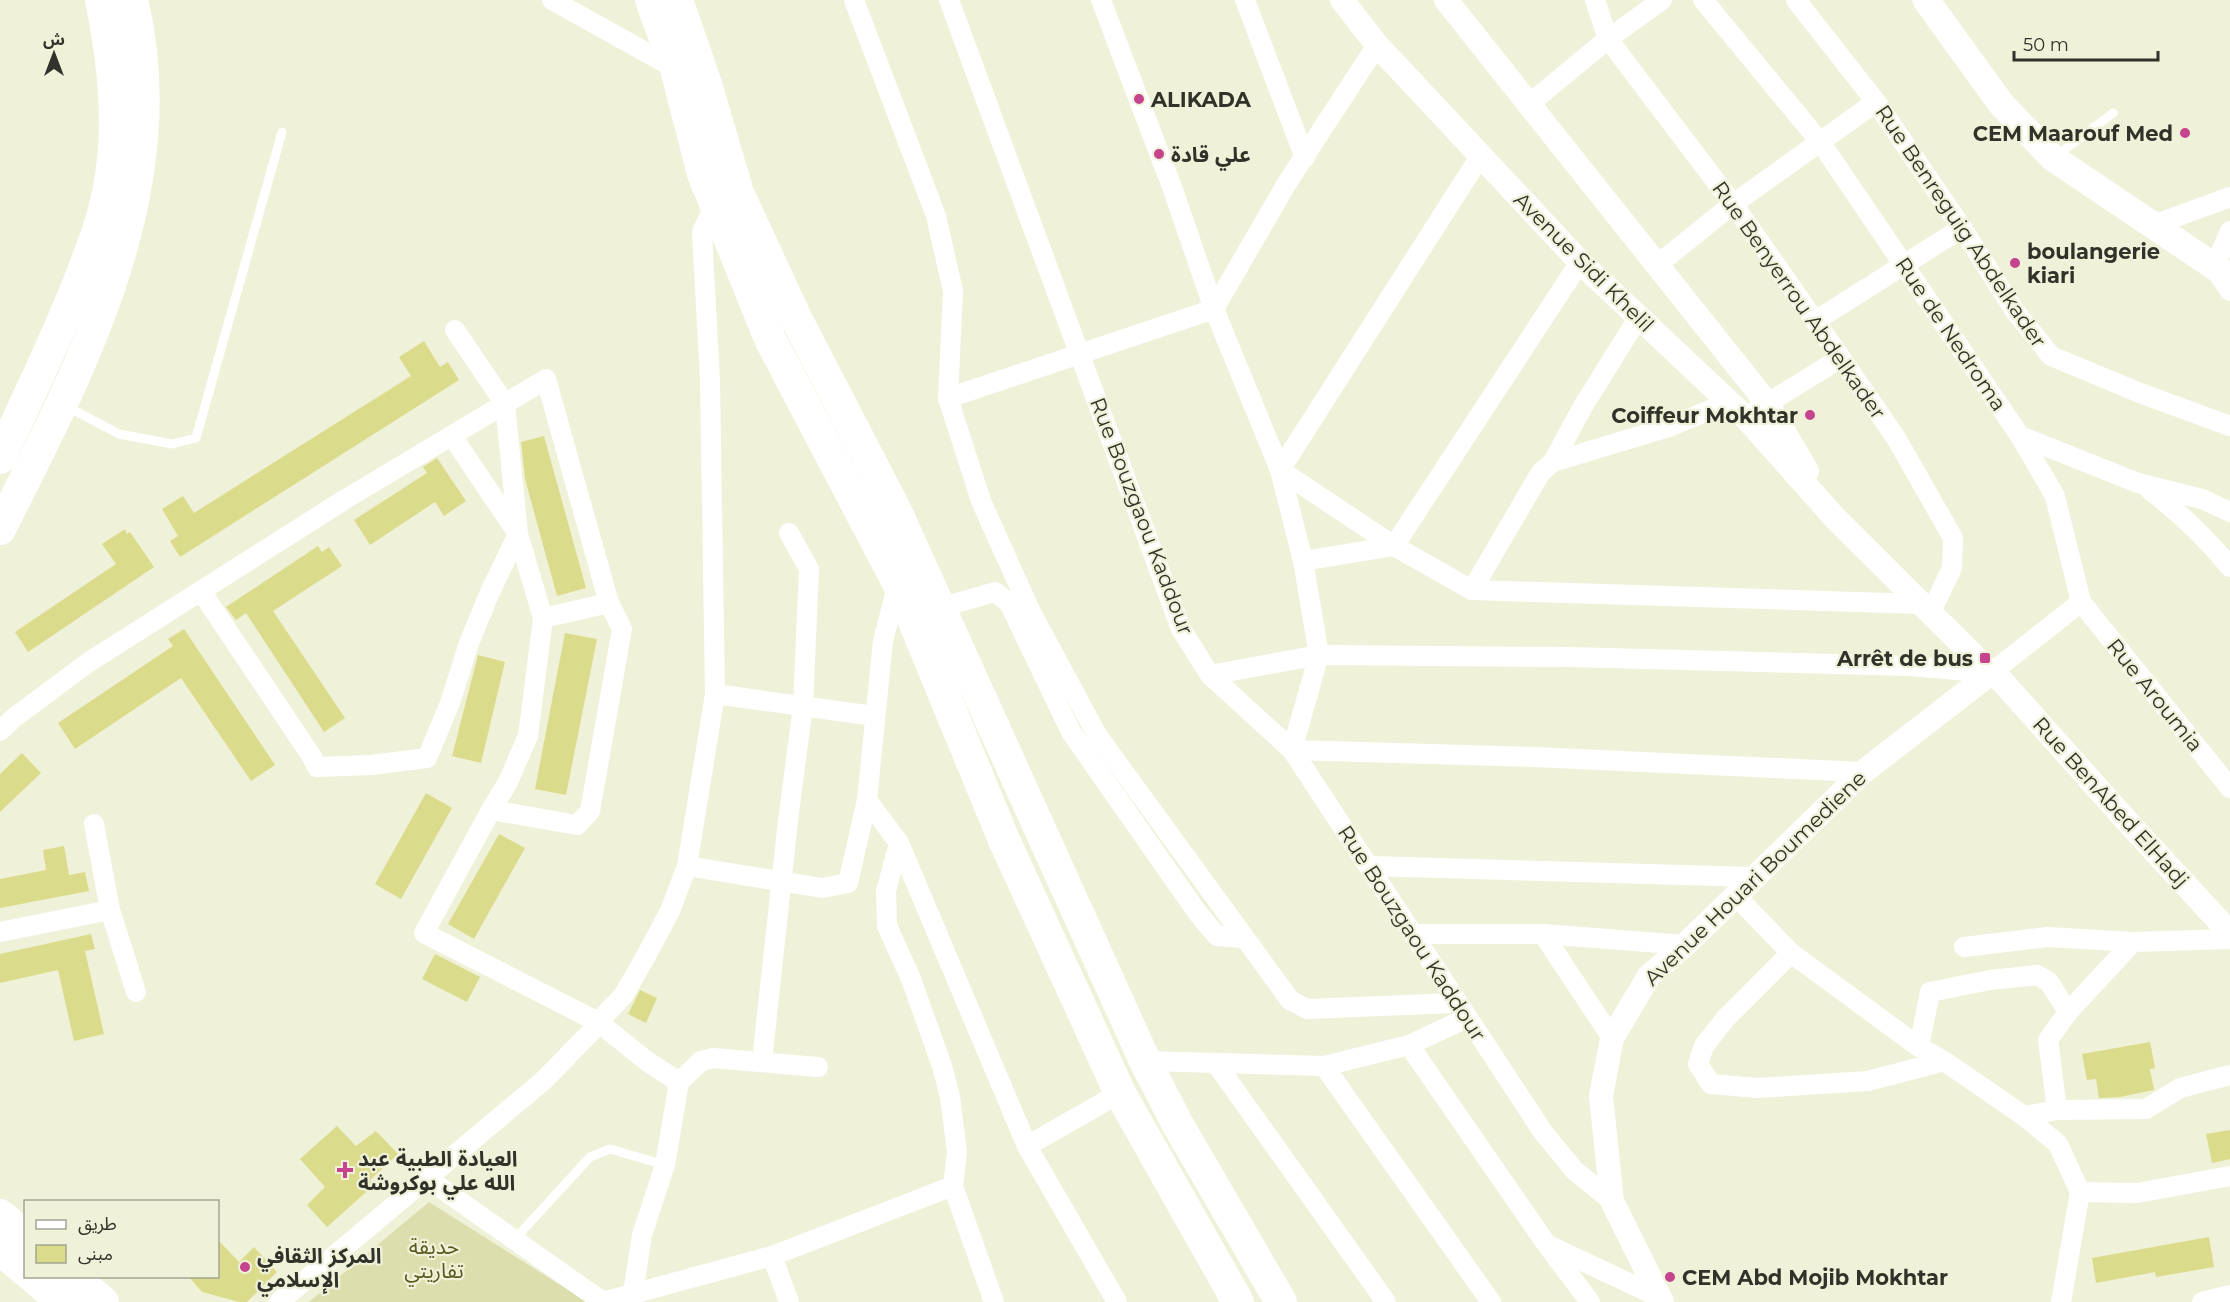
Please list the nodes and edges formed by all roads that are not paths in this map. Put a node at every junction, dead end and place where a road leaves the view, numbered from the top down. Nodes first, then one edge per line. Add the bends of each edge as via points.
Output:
1 (101, 0) edge
2 (132, 0) edge
3 (552, 0) edge
4 (651, 0) edge
5 (677, 0) edge
6 (854, 0) edge
7 (949, 0) edge
8 (1101, 0) edge
9 (1245, 0) edge
10 (1342, 0) edge
11 (1446, 0) edge
12 (1596, 0) edge
13 (1662, 0) edge
14 (1703, 0) edge
15 (1796, 0) edge
16 (1926, 0) edge
17 (1608, 39) junction
18 (1377, 45) junction
19 (676, 69) junction
20 (1876, 102) junction
21 (1529, 104) junction
22 (2113, 112) dead end
23 (282, 132) dead end
24 (1821, 143) junction
25 (1480, 156) junction
26 (1305, 158) junction
27 (2053, 158) junction
28 (2230, 197) edge
29 (727, 198) junction
30 (1733, 204) junction
31 (2154, 225) junction
32 (1962, 228) junction
33 (2230, 231) edge
34 (1580, 262) junction
35 (1657, 265) junction
36 (1904, 265) junction
37 (2222, 273) edge
38 (2230, 291) edge
39 (1214, 309) junction
40 (1638, 318) junction
41 (1815, 321) junction
42 (455, 330) dead end
43 (1081, 354) junction
44 (1841, 358) junction
45 (948, 398) junction
46 (1767, 403) junction
47 (505, 404) junction
48 (63, 405) junction
49 (1737, 410) junction
50 (2230, 426) edge
51 (452, 436) junction
52 (2019, 436) junction
53 (0, 458) edge
54 (1553, 462) junction
55 (1280, 470) junction
56 (2138, 483) junction
57 (2230, 512) edge
58 (1834, 517) junction
59 (0, 529) edge
60 (789, 533) dead end
61 (518, 534) junction
62 (1394, 546) junction
63 (1303, 561) junction
64 (2230, 567) edge
65 (898, 582) junction
66 (1472, 590) junction
67 (201, 591) junction
68 (2081, 602) junction
69 (609, 603) junction
70 (939, 608) junction
71 (1926, 608) junction
72 (543, 618) junction
73 (1319, 655) junction
74 (1991, 673) junction
75 (1210, 675) junction
76 (715, 694) junction
77 (803, 706) junction
78 (874, 716) junction
79 (0, 731) edge
80 (1292, 750) junction
81 (1863, 772) junction
82 (2230, 788) edge
83 (867, 800) junction
84 (491, 810) junction
85 (94, 824) dead end
86 (899, 843) junction
87 (687, 866) junction
88 (1370, 866) junction
89 (1753, 877) junction
90 (782, 881) junction
91 (1735, 895) junction
92 (110, 910) junction
93 (0, 932) edge
94 (2230, 933) edge
95 (1413, 934) junction
96 (1543, 934) junction
97 (1244, 938) junction
98 (2230, 939) edge
99 (2133, 942) junction
100 (1685, 945) junction
101 (1964, 946) dead end
102 (1791, 953) junction
103 (136, 992) dead end
104 (1462, 1011) junction
105 (2068, 1012) junction
106 (598, 1022) junction
107 (1612, 1038) junction
108 (1409, 1045) junction
109 (1919, 1047) junction
110 (762, 1061) junction
111 (1145, 1061) junction
112 (1944, 1061) junction
113 (1217, 1065) junction
114 (1324, 1066) junction
115 (818, 1067) dead end
116 (2230, 1075) edge
117 (679, 1082) junction
118 (1120, 1093) junction
119 (2057, 1110) junction
120 (2024, 1116) junction
121 (1028, 1146) junction
122 (664, 1164) junction
123 (2230, 1176) edge
124 (428, 1179) junction
125 (953, 1186) junction
126 (2080, 1192) junction
127 (1612, 1201) junction
128 (0, 1215) edge
129 (514, 1240) junction
130 (1547, 1245) junction
131 (11, 1252) edge
132 (772, 1256) junction
133 (34, 1278) edge
134 (74, 1278) edge
135 (633, 1293) junction
136 (2230, 1295) edge
137 (1661, 1299) edge
138 (62, 1302) edge
139 (103, 1302) edge
140 (279, 1302) edge
141 (603, 1302) edge
142 (789, 1302) edge
143 (994, 1302) edge
144 (1117, 1302) edge
145 (1238, 1302) edge
146 (1281, 1302) edge
147 (1386, 1302) edge
148 (1491, 1302) edge
149 (1590, 1302) edge
150 (2061, 1302) edge
151 (2202, 1302) edge

1 - 53 main road via 109,39 114,109 114,153 107,195 71,303
2 - 48 main road via 143,86 134,195 115,273
3 - 19 street
4 - 19 main road
5 - 29 main road via 706,84
6 - 45 street via 936,216 953,291
7 - 43 street, Rue Bouzgaou Kaddour
8 - 39 street
9 - 26 street
10 - 18 street, Avenue Sidi Khelil
11 - 21 street, Avenue Sidi Khelil
12 - 17 street, Rue Benyerrou Abdelkader
13 - 17 street
14 - 24 street, Rue de Nedroma
15 - 20 street, Rue Benreguig Abdelkader
16 - 27 main road via 2002,105
17 - 21 street
17 - 30 street, Rue Benyerrou Abdelkader
18 - 25 street, Avenue Sidi Khelil
18 - 26 street
19 - 29 main road via 703,174
20 - 24 street
20 - 32 street, Rue Benreguig Abdelkader
21 - 35 street, Avenue Sidi Khelil
22 - 27 lane
23 - 48 lane via 196,438 172,444 119,434
24 - 30 street
24 - 36 street, Rue de Nedroma
25 - 34 street, Avenue Sidi Khelil
25 - 55 street
26 - 39 street
27 - 31 main road
28 - 31 street
29 - 65 main road via 771,341
29 - 70 main road via 796,318 895,509
29 - 76 street via 702,232 710,380
30 - 35 street
30 - 41 street, Rue Benyerrou Abdelkader
31 - 37 main road
32 - 36 street
32 - 50 street, Rue Benreguig Abdelkader via 2015,311 2051,356
33 - 37 street
34 - 40 street, Avenue Sidi Khelil
34 - 62 street
35 - 46 street, Avenue Sidi Khelil
36 - 41 street
36 - 52 street, Rue de Nedroma
37 - 38 street
39 - 43 street
39 - 55 street
40 - 49 street, Avenue Sidi Khelil
40 - 54 street
41 - 44 street, Rue Benyerrou Abdelkader
42 - 47 street
43 - 45 street
43 - 75 street, Rue Bouzgaou Kaddour via 1181,629
44 - 46 street
44 - 71 street, Rue Benyerrou Abdelkader via 1896,438 1953,538 1952,568
45 - 97 street via 986,512 1030,610 1096,735
46 - 49 street
46 - 58 street, Avenue Sidi Khelil
47 - 51 street
47 - 61 street
47 - 69 street via 546,379
48 - 59 main road
49 - 54 street
49 - 58 street, Avenue Sidi Khelil
51 - 61 street
51 - 67 street
52 - 56 street
52 - 68 street, Rue de Nedroma via 2055,496
54 - 66 street via 1541,472
55 - 62 street
55 - 63 street
56 - 57 street via 2202,500
56 - 64 street via 2171,506
58 - 71 street, Avenue Sidi Khelil
60 - 77 street via 809,569
61 - 67 street via 489,592 427,758 317,767
61 - 72 street
62 - 63 street
62 - 66 street
63 - 73 street
65 - 78 street via 883,641
65 - 118 main road via 1004,840
66 - 71 street
67 - 79 street via 89,662
68 - 74 street
68 - 82 street, Rue Aroumia
69 - 72 street
69 - 84 street via 622,629 590,811 577,825
70 - 97 street via 995,592 1010,603 1071,732 1184,894 1217,936
70 - 111 main road
71 - 74 street, Avenue Sidi Khelil
72 - 84 street via 528,736
73 - 74 street via 1910,666
73 - 75 street
73 - 80 street
74 - 81 street, Avenue Houari Boumediene
74 - 94 street, Rue BenAbed ElHadj
75 - 80 street, Rue Bouzgaou Kaddour
76 - 77 street
76 - 87 street
77 - 78 street
77 - 90 street
78 - 83 street
80 - 81 street
80 - 88 street, Rue Bouzgaou Kaddour
81 - 89 street, Avenue Houari Boumediene
83 - 86 street
83 - 90 street via 848,883 822,888
84 - 106 street via 424,933
85 - 92 street
86 - 121 street
86 - 125 street via 886,891 887,926 911,979 950,1097 957,1152
87 - 90 street
87 - 106 street via 670,911 646,956 623,996
88 - 89 street
88 - 95 street, Rue Bouzgaou Kaddour
89 - 91 street, Avenue Houari Boumediene
90 - 110 street
91 - 100 street, Avenue Houari Boumediene
91 - 102 street
92 - 93 street
92 - 103 street
95 - 96 street
95 - 104 street, Rue Bouzgaou Kaddour
96 - 100 street
96 - 107 street
97 - 104 street via 1290,1000 1307,1009
98 - 99 street
99 - 101 street via 2048,937
99 - 105 street
100 - 107 street, Avenue Houari Boumediene via 1649,976
102 - 109 street
102 - 112 street via 1725,1019 1704,1046 1698,1064 1711,1084 1758,1088 1868,1081
104 - 108 street
104 - 127 street, Rue Bouzgaou Kaddour via 1543,1132 1575,1171
105 - 109 street via 2049,982 2037,975 1930,992
105 - 119 street via 2048,1040
106 - 117 street
106 - 124 street via 543,1082
107 - 127 street, Avenue Houari Boumediene via 1601,1096
108 - 114 street
108 - 130 street
109 - 112 street
110 - 115 street
110 - 117 street via 707,1059
111 - 113 street
111 - 146 main road
112 - 120 street
113 - 114 street
113 - 147 street
114 - 148 street
116 - 119 street via 2180,1088 2146,1109
117 - 122 street
118 - 121 street
118 - 145 main road
119 - 120 street
120 - 126 street via 2058,1143
121 - 144 street
122 - 129 lane via 610,1149 590,1156
122 - 135 street via 642,1234
123 - 126 street via 2137,1193
124 - 129 street
124 - 140 street
125 - 132 street
125 - 143 street
126 - 150 street
127 - 137 street, Avenue Houari Boumediene
128 - 131 main road
129 - 141 street
130 - 137 street
130 - 149 street
132 - 135 street
132 - 142 street
133 - 138 main road
134 - 139 main road
135 - 141 street
136 - 151 street

